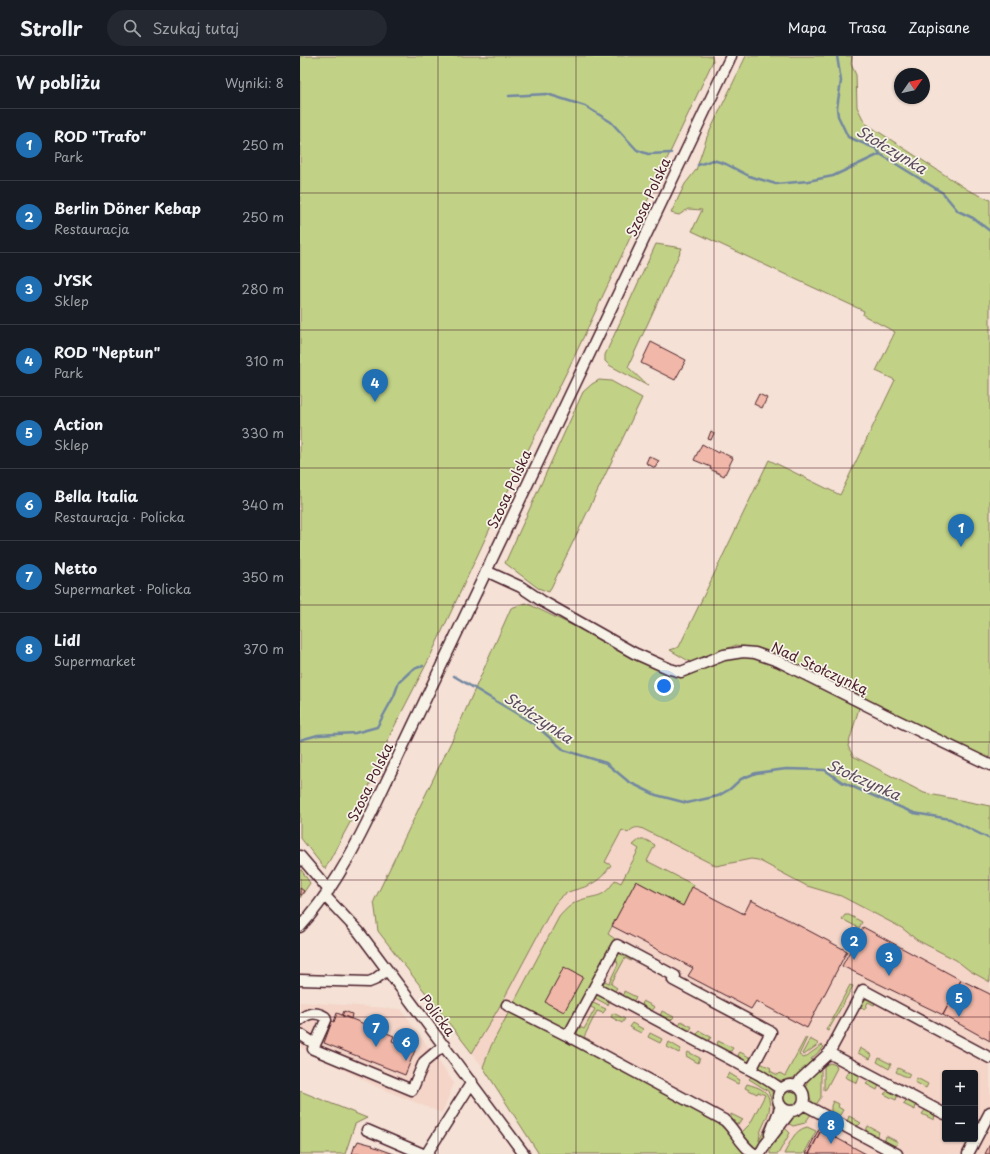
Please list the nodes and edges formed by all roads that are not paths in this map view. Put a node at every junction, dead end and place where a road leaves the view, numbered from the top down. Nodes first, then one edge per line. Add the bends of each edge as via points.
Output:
1 (730, 56) edge
2 (486, 571) junction
3 (990, 765) edge
4 (300, 856) edge
5 (327, 893) junction
6 (300, 927) edge
7 (387, 970) junction
8 (300, 980) edge
9 (595, 987) junction
10 (507, 1005) dead end
11 (300, 1020) edge
12 (300, 1034) edge
13 (568, 1036) junction
14 (315, 1044) junction
15 (444, 1045) junction
16 (829, 1053) junction
17 (990, 1058) edge
18 (751, 1070) junction
19 (472, 1082) junction
20 (797, 1086) junction
21 (781, 1089) junction
22 (803, 1104) junction
23 (781, 1106) junction
24 (791, 1111) junction
25 (942, 1112) edge
26 (990, 1112) edge
27 (367, 1130) dead end
28 (978, 1130) edge
29 (973, 1142) edge
30 (763, 1150) edge
31 (423, 1154) edge
32 (427, 1154) edge
33 (524, 1154) edge
34 (754, 1154) edge
35 (897, 1154) edge
36 (968, 1154) edge

1 - 2 street, Szosa Polska
2 - 3 street, Nad Stołczynką via 521,587 634,653 670,669 681,672 724,655 755,653 778,661
2 - 5 street, Szosa Polska via 366,825
4 - 5 street, Policka
5 - 6 street, Szosa Polska
5 - 7 street, Policka
7 - 8 street via 374,980 366,982
7 - 15 street, Policka
9 - 13 street
9 - 18 street
9 - 18 street via 618,945 676,976 673,980 771,1032
10 - 13 street
11 - 14 street via 309,1014 325,1017
12 - 14 street
13 - 34 street via 724,1120 746,1149
14 - 15 street via 314,1049 412,1090 424,1062
15 - 19 street, Policka
16 - 17 street via 862,990
16 - 20 street via 801,1079
16 - 25 street
18 - 21 street
19 - 32 street
19 - 33 street, Policka
20 - 21 street via 791,1084
20 - 22 street via 804,1093
21 - 23 street via 778,1095
22 - 24 street
22 - 35 street
23 - 24 street
23 - 30 street
24 - 30 street
26 - 28 street
27 - 31 street
29 - 36 street

